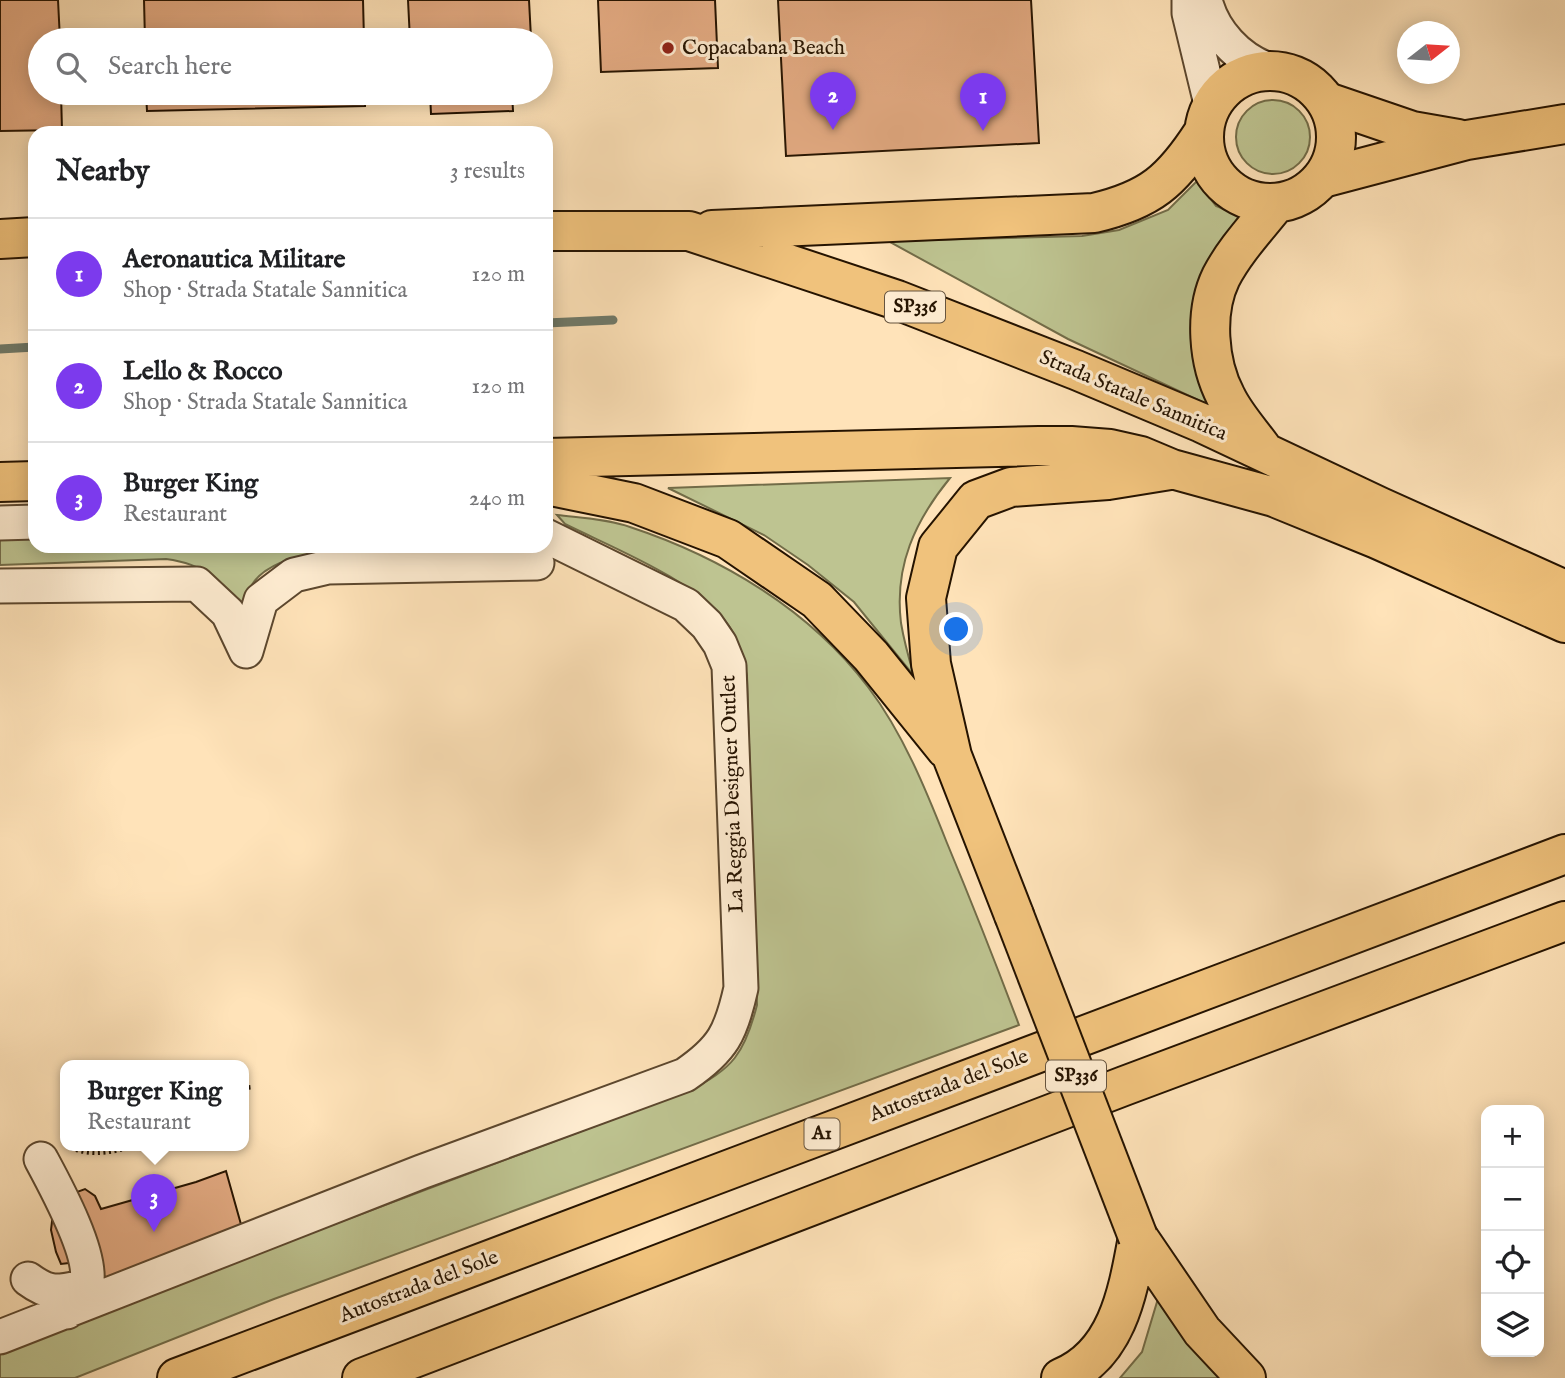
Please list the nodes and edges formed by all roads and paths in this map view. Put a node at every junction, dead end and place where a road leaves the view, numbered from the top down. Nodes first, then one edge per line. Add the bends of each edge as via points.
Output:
1 (1189, 0) edge
2 (1205, 0) edge
3 (1269, 70) junction
4 (1327, 102) junction
5 (1207, 119) junction
6 (1565, 124) edge
7 (1467, 141) junction
8 (1323, 178) junction
9 (1276, 204) junction
10 (553, 231) edge
11 (689, 232) junction
12 (28, 237) edge
13 (0, 239) edge
14 (1266, 454) junction
15 (553, 458) edge
16 (1172, 469) junction
17 (28, 481) edge
18 (0, 482) edge
19 (553, 486) edge
20 (28, 522) edge
21 (0, 523) edge
22 (494, 553) edge
23 (552, 553) edge
24 (0, 586) edge
25 (1565, 590) edge
26 (1565, 623) edge
27 (952, 756) junction
28 (1565, 854) edge
29 (1565, 921) edge
30 (249, 1087) edge
31 (253, 1087) dead end
32 (81, 1151) edge
33 (110, 1151) edge
34 (54, 1153) edge
35 (1139, 1237) junction
36 (28, 1279) dead end
37 (77, 1299) junction
38 (8, 1331) edge
39 (177, 1378) edge
40 (362, 1378) edge
41 (1062, 1378) edge
42 (1246, 1378) edge

1 - 5 street
2 - 3 street via 1229,45
3 - 4 main road via 1302,79
3 - 5 main road via 1252,72 1222,90
4 - 7 main road via 1412,131
4 - 8 main road via 1336,141
5 - 9 main road via 1208,161 1223,185 1239,196
5 - 11 main road, Strada Statale Sannitica via 1183,164 1159,187 1121,206 1094,212
6 - 7 main road
7 - 8 main road
8 - 9 main road via 1302,196
9 - 14 main road via 1220,278 1210,317 1210,349 1225,397
10 - 11 main road, Strada Statale Sannitica / SP336
11 - 14 main road, Strada Statale Sannitica / SP336 via 910,305 1102,380
12 - 13 main road
14 - 25 main road, Strada Statale Sannitica / SP336
15 - 16 main road, SP336 via 1071,446 1141,456
16 - 26 main road, SP336 via 1274,497
16 - 27 main road, SP336 via 1108,481 1011,487 976,500 938,547 926,598 931,664
17 - 18 main road
19 - 27 main road, SP336 via 634,503 728,539 817,600 871,656
20 - 21 street
22 - 24 street via 328,567 294,575 261,600 246,651 228,613 197,584
23 - 37 street, La Reggia Designer Outlet via 686,605 708,625 729,666 741,988 726,1038 685,1076
27 - 35 main road, SP336, bridge
28 - 39 main road, Autostrada del Sole / A1
29 - 40 main road
30 - 31 path
32 - 33 path
34 - 37 street via 62,1197 86,1262
35 - 41 main road via 1125,1304 1105,1345 1077,1372
35 - 42 main road via 1202,1331
36 - 37 street via 44,1291
37 - 38 street

